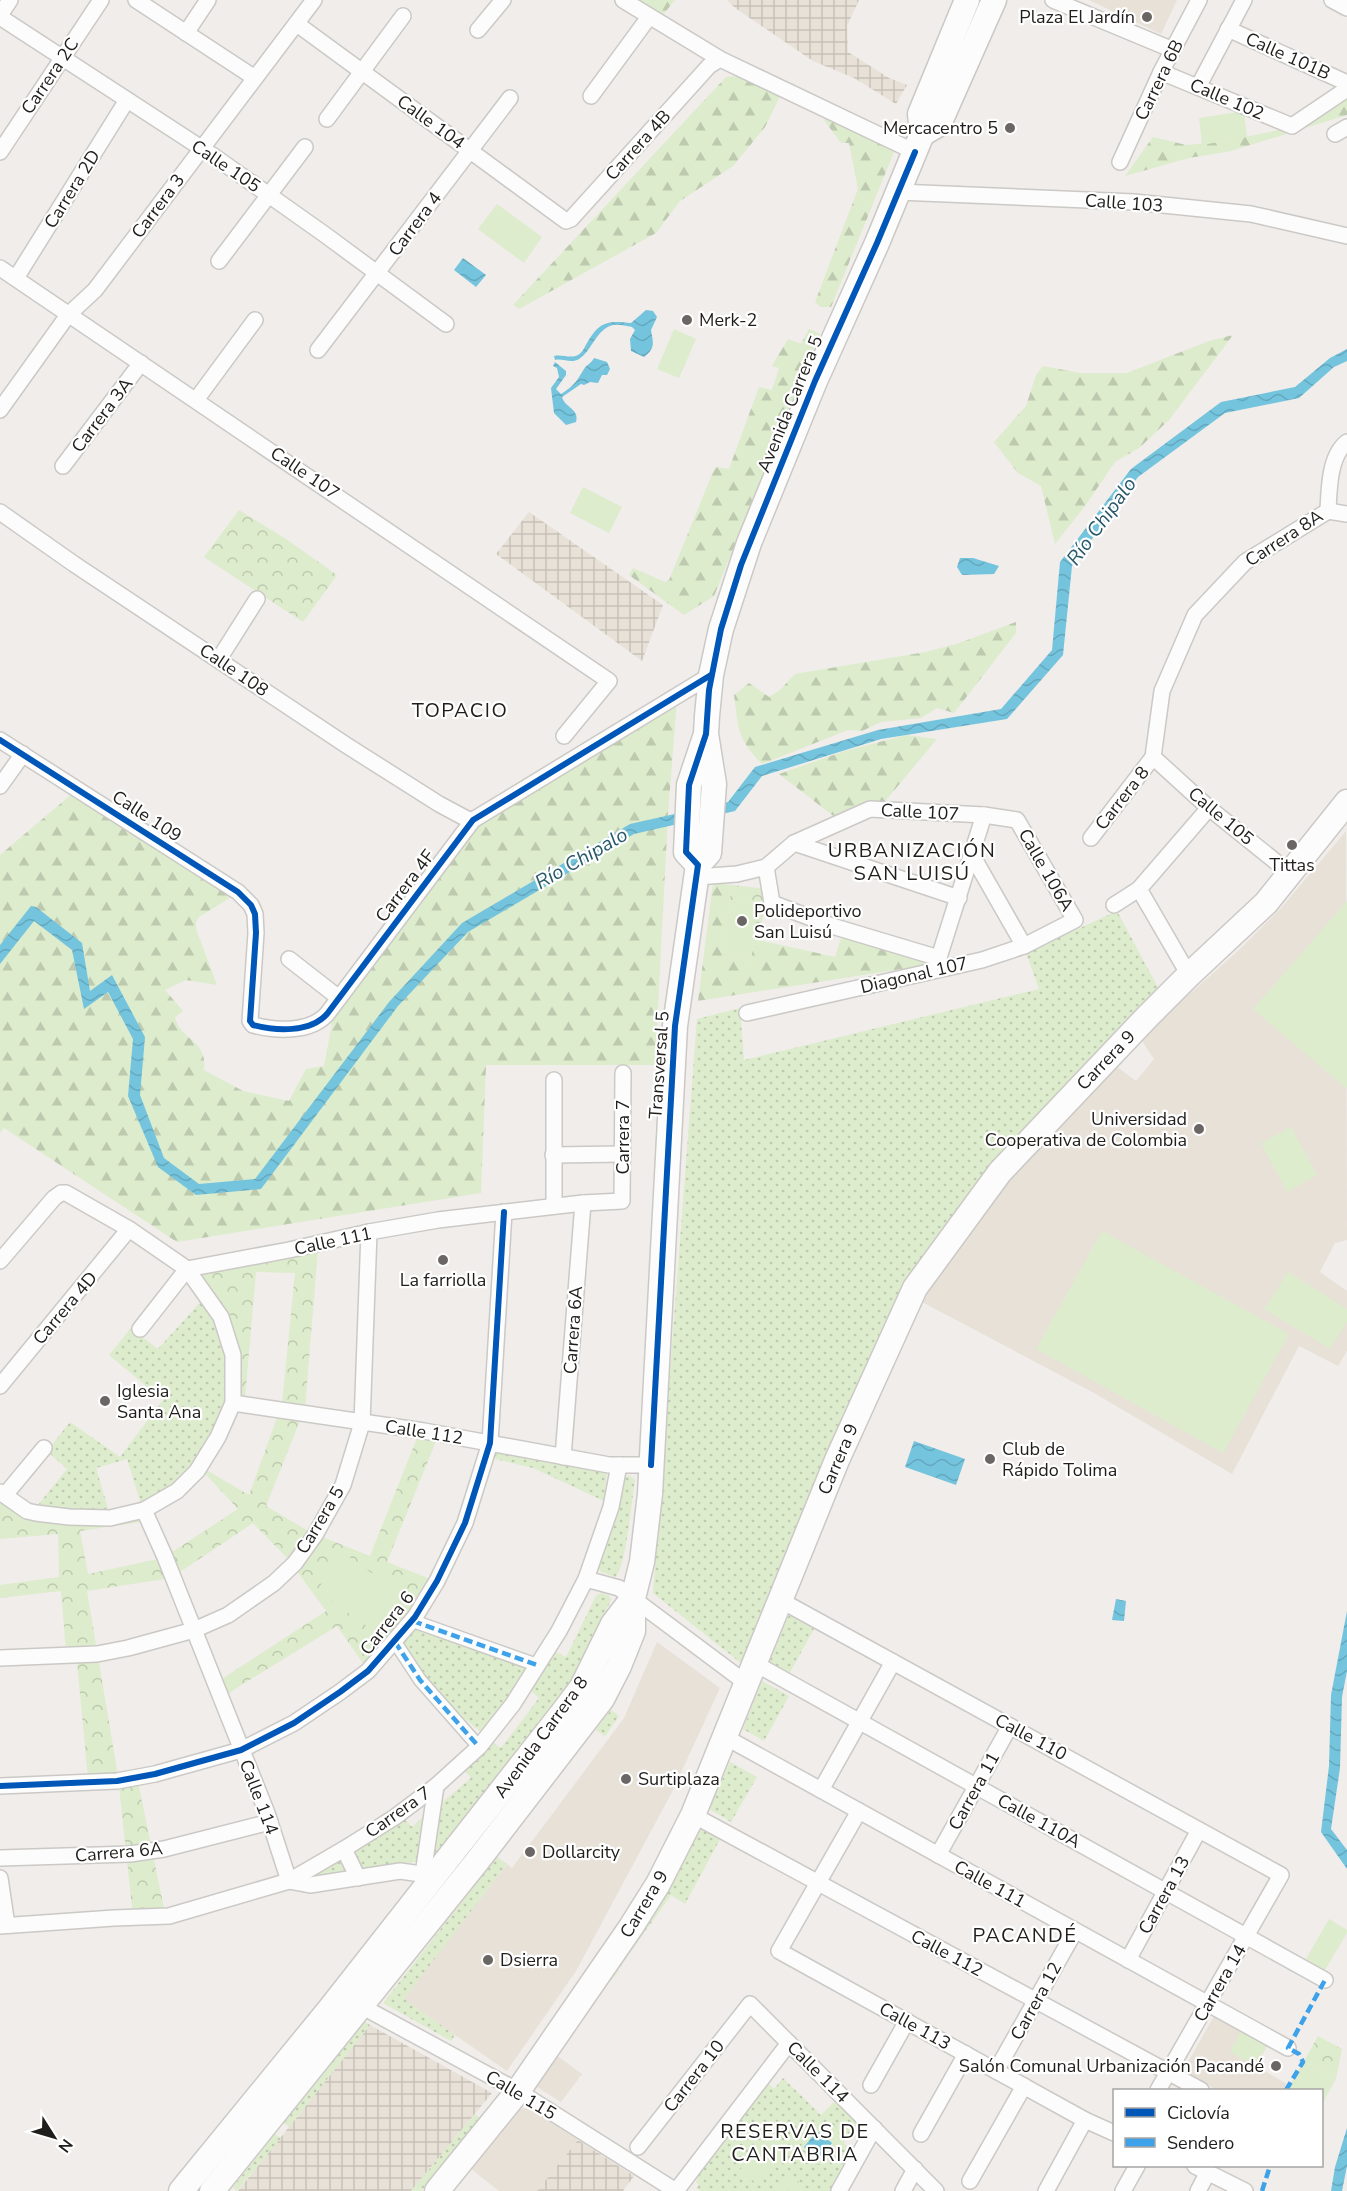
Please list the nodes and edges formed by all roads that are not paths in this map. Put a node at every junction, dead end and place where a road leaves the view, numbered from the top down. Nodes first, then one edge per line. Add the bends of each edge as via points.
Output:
1 (10, 0) edge
2 (101, 0) edge
3 (136, 0) edge
4 (208, 0) edge
5 (314, 0) edge
6 (503, 0) edge
7 (623, 0) edge
8 (968, 0) edge
9 (994, 0) edge
10 (1053, 0) edge
11 (1199, 0) edge
12 (1244, 0) edge
13 (1332, 0) edge
14 (1347, 8) edge
15 (0, 16) edge
16 (403, 16) dead end
17 (649, 17) junction
18 (297, 24) junction
19 (478, 30) dead end
20 (1228, 30) junction
21 (186, 33) junction
22 (1173, 50) junction
23 (62, 57) junction
24 (714, 63) junction
25 (362, 71) junction
26 (1161, 72) junction
27 (255, 78) junction
28 (1347, 83) edge
29 (1198, 87) junction
30 (1347, 88) edge
31 (591, 96) dead end
32 (510, 98) dead end
33 (127, 100) junction
34 (327, 119) dead end
35 (918, 143) junction
36 (305, 147) dead end
37 (202, 149) junction
38 (470, 151) junction
39 (0, 152) edge
40 (1120, 162) dead end
41 (898, 192) junction
42 (269, 195) junction
43 (566, 221) joint
44 (1347, 236) edge
45 (219, 261) dead end
46 (0, 268) edge
47 (377, 273) junction
48 (16, 278) junction
49 (68, 315) junction
50 (255, 320) dead end
51 (446, 324) dead end
52 (318, 350) dead end
53 (141, 363) junction
54 (199, 396) junction
55 (0, 410) edge
56 (1347, 442) edge
57 (63, 466) dead end
58 (1328, 511) junction
59 (1347, 514) edge
60 (3, 516) edge
61 (257, 599) dead end
62 (219, 659) junction
63 (711, 675) junction
64 (706, 734) junction
65 (564, 736) dead end
66 (0, 740) edge
67 (22, 754) junction
68 (1153, 757) junction
69 (0, 786) edge
70 (1347, 802) edge
71 (1209, 808) junction
72 (984, 815) junction
73 (473, 820) junction
74 (1017, 820) joint
75 (1091, 838) dead end
76 (794, 843) junction
77 (972, 855) junction
78 (698, 862) junction
79 (766, 867) junction
80 (1291, 874) junction
81 (1139, 889) junction
82 (959, 898) junction
83 (1114, 905) dead end
84 (1075, 920) joint
85 (1024, 946) junction
86 (289, 959) dead end
87 (937, 964) junction
88 (1189, 975) junction
89 (339, 998) junction
90 (747, 1013) dead end
91 (320, 1022) joint
92 (623, 1073) dead end
93 (554, 1080) dead end
94 (623, 1154) junction
95 (553, 1155) junction
96 (622, 1201) joint
97 (583, 1203) junction
98 (554, 1206) junction
99 (504, 1212) junction
100 (129, 1229) junction
101 (369, 1232) junction
102 (0, 1261) edge
103 (187, 1269) junction
104 (140, 1329) dead end
105 (0, 1386) edge
106 (233, 1403) junction
107 (362, 1423) junction
108 (490, 1443) junction
109 (44, 1448) dead end
110 (563, 1457) junction
111 (619, 1464) junction
112 (651, 1465) junction
113 (3, 1493) edge
114 (144, 1510) junction
115 (586, 1579) junction
116 (633, 1598) junction
117 (780, 1600) junction
118 (413, 1621) junction
119 (194, 1630) junction
120 (395, 1642) junction
121 (0, 1658) edge
122 (893, 1662) junction
123 (537, 1665) junction
124 (750, 1673) junction
125 (859, 1721) junction
126 (1010, 1726) junction
127 (725, 1737) junction
128 (479, 1747) junction
129 (241, 1750) junction
130 (0, 1786) edge
131 (436, 1786) junction
132 (976, 1786) junction
133 (821, 1790) junction
134 (859, 1811) junction
135 (693, 1815) junction
136 (270, 1822) junction
137 (1199, 1830) junction
138 (344, 1850) junction
139 (938, 1855) junction
140 (0, 1858) edge
141 (430, 1875) junction
142 (1281, 1875) joint
143 (0, 1878) edge
144 (358, 1878) junction
145 (289, 1881) junction
146 (818, 1883) junction
147 (1166, 1891) junction
148 (4, 1925) edge
149 (1075, 1931) junction
150 (1246, 1936) junction
151 (1128, 1960) junction
152 (1324, 1980) dead end
153 (1036, 2001) junction
154 (750, 2004) joint
155 (1207, 2004) junction
156 (361, 2006) junction
157 (907, 2021) junction
158 (789, 2043) junction
159 (1288, 2048) dead end
160 (966, 2054) junction
161 (996, 2071) junction
162 (1168, 2073) junction
163 (871, 2085) dead end
164 (1024, 2086) junction
165 (1159, 2089) edge
166 (1197, 2089) edge
167 (518, 2091) junction
168 (1085, 2120) junction
169 (874, 2128) junction
170 (1113, 2133) edge
171 (921, 2134) dead end
172 (638, 2147) dead end
173 (1136, 2167) edge
174 (915, 2169) junction
175 (1202, 2169) edge
176 (968, 2186) edge
177 (181, 2191) edge
178 (212, 2191) edge
179 (437, 2191) edge
180 (676, 2191) edge
181 (839, 2191) edge
182 (903, 2191) edge
183 (936, 2191) edge
184 (1046, 2191) edge
185 (1123, 2191) edge
186 (1198, 2191) edge
187 (1245, 2191) edge

1 - 15 street
2 - 23 street, Carrera 2C
3 - 21 street
4 - 21 street
5 - 18 street, Carrera 3
6 - 19 street
7 - 17 street
8 - 35 main road, Avenida Carrera 5 via 920,114
9 - 35 main road, Avenida Carrera 5 via 939,123
10 - 22 street
11 - 22 street, Carrera 6B
12 - 20 street
13 - 14 street
15 - 23 street, Calle 105
16 - 25 street
17 - 24 street
17 - 31 street
18 - 25 street, Calle 104
18 - 27 street, Carrera 3
20 - 28 street, Calle 101B
20 - 29 street
21 - 27 street
22 - 26 street, Carrera 6B
23 - 33 street, Calle 105
23 - 39 street, Carrera 2C
24 - 35 street
24 - 43 street, Carrera 4B
25 - 34 street
25 - 38 street, Calle 104
26 - 29 street, Calle 102
26 - 40 street, Carrera 6B
27 - 37 street, Carrera 3
29 - 30 street, Calle 102 via 1292,126
32 - 38 street, Carrera 4
33 - 37 street, Calle 105
33 - 48 street, Carrera 2D
35 - 41 main road, Avenida Carrera 5
36 - 42 street
37 - 42 street, Calle 105
37 - 49 street, Carrera 3 via 95,290
38 - 43 street, Calle 104
38 - 47 street, Carrera 4
41 - 44 street, Calle 103 via 1134,202 1251,214
41 - 63 main road, Avenida Carrera 5 via 814,381 749,543 721,629
42 - 45 street
42 - 47 street, Calle 105
46 - 48 street, Calle 107
47 - 51 street, Calle 105
47 - 52 street, Carrera 4
48 - 49 street, Calle 107
49 - 53 street, Calle 107
49 - 55 street, Carrera 3
50 - 54 street
53 - 54 street, Calle 107
53 - 57 street, Carrera 3A
54 - 65 street, Calle 107 via 609,681
56 - 58 street, Carrera 8A via 1331,471
58 - 59 street
58 - 68 street, Carrera 8A via 1245,562 1195,615 1162,691
60 - 62 street, Calle 108
61 - 62 street
62 - 73 street, Calle 108 via 439,804
63 - 64 main road, Transversal 5
63 - 73 street, Carrera 4F
64 - 78 main road, Transversal 5 via 714,784
64 - 78 main road, Transversal 5 via 689,785
66 - 67 street, Calle 109
67 - 69 street
67 - 91 street, Calle 109 via 238,892 254,909 252,1023 273,1029 310,1027
68 - 71 street, Calle 105
68 - 75 street, Carrera 8
70 - 80 main road, Carrera 9
71 - 80 street, Calle 105
71 - 81 street
72 - 74 street, Calle 107
72 - 76 street, Calle 107 via 870,809
72 - 77 street
73 - 89 street, Carrera 4F
74 - 84 street, Calle 106A
76 - 79 street
76 - 82 street
77 - 82 street
77 - 85 street
78 - 79 street via 737,874
78 - 112 main road, Transversal 5 via 675,1026
79 - 87 street via 772,903
80 - 88 main road, Carrera 9 via 1266,903
81 - 83 street
81 - 88 street
82 - 87 street
84 - 85 street, Diagonal 107
85 - 87 street, Diagonal 107 via 982,960
86 - 89 street
87 - 90 street, Diagonal 107
88 - 117 main road, Carrera 9 via 1000,1172 915,1288 837,1460
89 - 91 street, Carrera 4F
92 - 94 street, Carrera 7
93 - 95 street
94 - 95 street
94 - 96 street, Carrera 7
95 - 98 street
96 - 97 street, Calle 111
97 - 98 street, Calle 111
97 - 110 street, Carrera 6A
98 - 99 street, Calle 111
99 - 101 street, Calle 111
99 - 108 street, Carrera 6
100 - 102 street via 60,1193
100 - 103 street
100 - 105 street, Carrera 4D
101 - 103 street, Calle 111
101 - 107 street, Carrera 5
103 - 104 street
103 - 106 street via 221,1317 233,1355
106 - 107 street, Calle 112
106 - 114 street via 196,1472 177,1491
107 - 108 street, Calle 112
107 - 119 street, Carrera 5 via 343,1485 295,1563 228,1615
108 - 110 street, Calle 112
108 - 118 street, Carrera 6 via 465,1523
109 - 113 street
110 - 111 street, Calle 112
111 - 112 street, Calle 112
111 - 115 street, Carrera 7 via 611,1507
112 - 116 main road, Transversal 5 via 642,1562
113 - 114 street via 27,1511 69,1517 110,1518
114 - 119 street, Calle 114
115 - 116 street via 620,1588
115 - 123 street, Carrera 7
116 - 124 street
116 - 141 main road, Avenida Carrera 8 via 613,1624 582,1687
116 - 156 main road, Avenida Carrera 8 via 633,1631 602,1699
117 - 122 street, Calle 110
117 - 124 main road, Carrera 9
118 - 120 street, Carrera 6
118 - 123 street
119 - 121 street, Carrera 5 via 97,1654
119 - 129 street, Calle 114
120 - 128 street via 420,1680
120 - 129 street, Carrera 6 via 368,1671 340,1692 294,1723
122 - 125 street
122 - 126 street, Calle 110
123 - 128 street, Carrera 7
124 - 125 street, Calle 110A
124 - 127 main road, Carrera 9
125 - 132 street, Calle 110A
125 - 133 street
126 - 132 street, Carrera 11
126 - 137 street, Calle 110
127 - 133 street, Calle 111
127 - 135 main road, Carrera 9
128 - 131 street, Carrera 7
129 - 130 street, Carrera 6 via 117,1781
129 - 136 street, Calle 114
131 - 138 street, Carrera 7
131 - 141 street
132 - 139 street, Carrera 11
132 - 147 street, Calle 110A
133 - 134 street, Calle 111
134 - 139 street, Calle 111
134 - 146 street
135 - 146 street, Calle 112
135 - 167 main road, Carrera 9 via 631,1927
136 - 140 street, Carrera 6A via 130,1854
136 - 145 street, Calle 114
137 - 142 street, Calle 110
137 - 147 street, Carrera 13
138 - 144 street
138 - 145 street, Carrera 7
139 - 149 street, Calle 111
141 - 144 street via 400,1872
141 - 177 main road, Avenida Carrera 8 via 322,2020
142 - 150 street, Carrera 14
143 - 148 street
144 - 145 street via 310,1885
145 - 148 street, Carrera 7 via 169,1916
146 - 153 street, Calle 112
146 - 157 street, Calle 113 via 779,1951
147 - 150 street, Calle 110A
147 - 151 street, Carrera 13
149 - 151 street, Calle 111
149 - 153 street, Carrera 12
150 - 152 street, Calle 110A
150 - 155 street, Carrera 14
151 - 155 street, Calle 111
153 - 161 street, Carrera 12
153 - 162 street, Calle 112
154 - 158 street, Calle 114
154 - 172 street, Carrera 10
155 - 159 street, Calle 111
155 - 162 street, Carrera 14
156 - 167 street, Calle 115
156 - 178 main road, Avenida Carrera 8
157 - 160 street, Calle 113
157 - 163 street
158 - 169 street, Calle 114
158 - 180 street
160 - 161 street, Calle 113
160 - 171 street
161 - 164 street, Calle 113
162 - 165 street, Carrera 14
162 - 166 street, Calle 112
164 - 168 street, Calle 113
164 - 176 street
167 - 179 main road, Carrera 9
167 - 180 street, Calle 115
168 - 170 street, Calle 113
168 - 184 street
169 - 174 street, Calle 114
169 - 181 street
173 - 185 street
174 - 182 street
174 - 183 street, Calle 114
175 - 186 street
175 - 187 street

